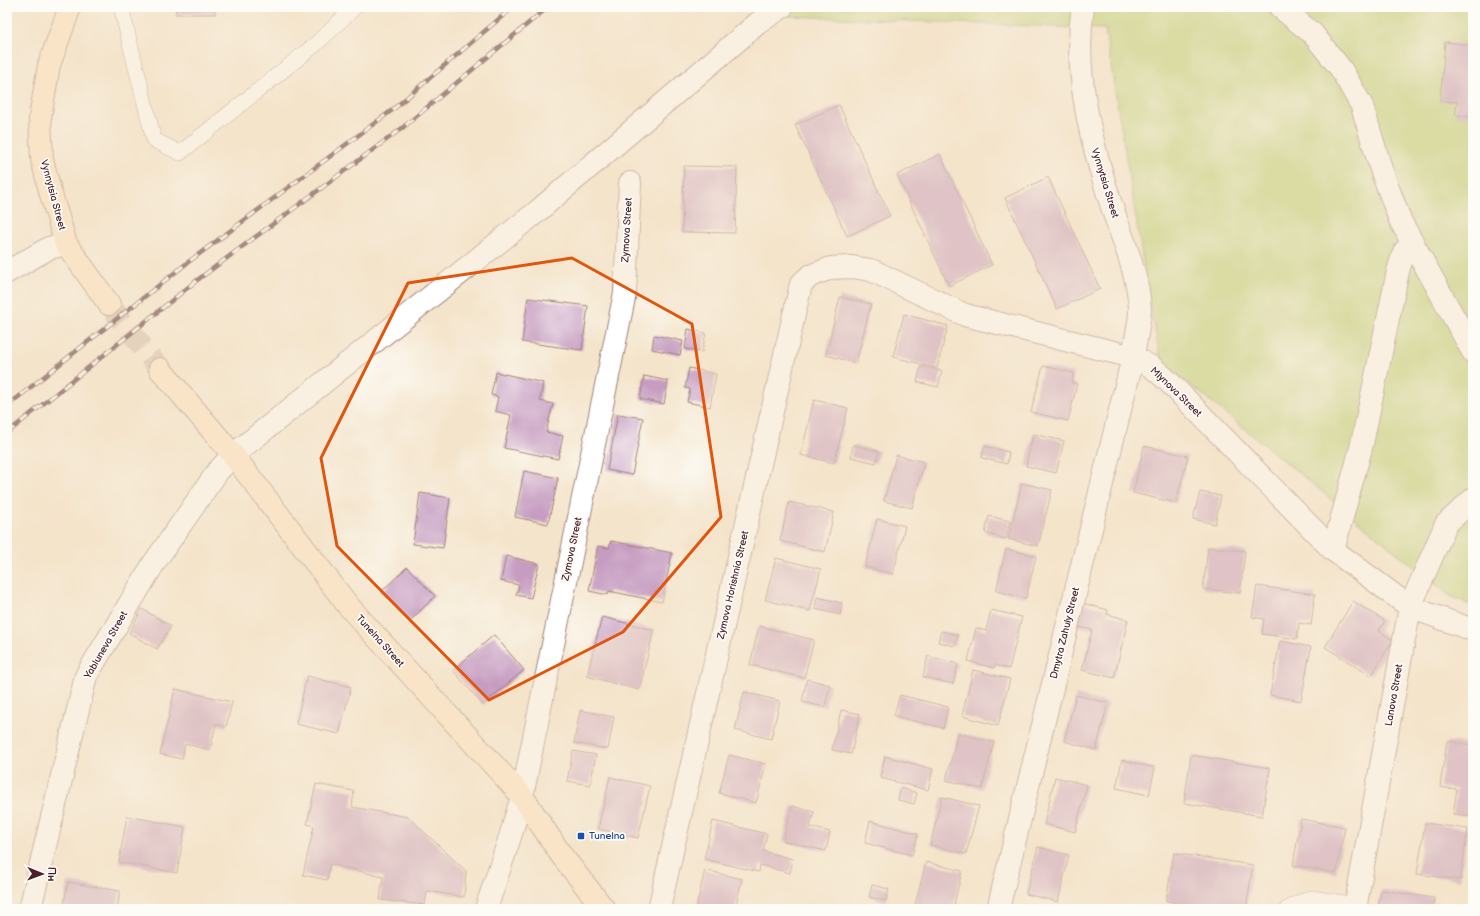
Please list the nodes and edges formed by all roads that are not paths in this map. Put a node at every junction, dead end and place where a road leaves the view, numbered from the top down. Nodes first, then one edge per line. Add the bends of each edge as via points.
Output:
1 (70, 7) edge
2 (121, 7) edge
3 (355, 7) edge
4 (782, 7) edge
5 (1083, 7) edge
6 (1280, 7) edge
7 (630, 183) dead end
8 (1413, 243) junction
9 (66, 244) junction
10 (820, 271) joint
11 (7, 272) edge
12 (109, 304) tunnel mouth
13 (1473, 352) edge
14 (1133, 357) junction
15 (160, 369) tunnel mouth
16 (232, 455) junction
17 (1473, 499) edge
18 (1333, 550) junction
19 (1410, 606) junction
20 (1473, 630) edge
21 (522, 796) junction
22 (1355, 907) edge
23 (30, 909) edge
24 (486, 909) edge
25 (604, 909) edge
26 (659, 909) edge
27 (998, 909) edge
28 (1287, 909) edge

1 - 9 main road, Vynnytsia Street via 49,65 40,118 42,158
2 - 3 lane via 154,140 180,153 316,44
4 - 16 street, Yabluneva Street via 758,23 539,210
5 - 14 street, Vynnytsia Street via 1080,61 1094,145 1138,291 1140,310
6 - 8 street via 1313,34 1341,68 1362,106 1381,169 1400,220
7 - 21 street, Zymova Street via 625,292
8 - 13 street
8 - 18 street via 1404,252 1398,271 1361,448
9 - 11 street via 49,248
9 - 12 main road
10 - 14 street, Mlynova Street via 841,267 871,270 965,315
10 - 26 street, Zymova Horishnia Street via 801,284
14 - 18 street, Mlynova Street via 1152,367 1168,381
14 - 27 street, Dmytra Zahuly Street
15 - 16 main road, Tunelna Street
16 - 21 main road, Tunelna Street via 350,608
16 - 23 street, Yabluneva Street via 218,470 154,563 86,676
17 - 19 street, Lanova Street via 1446,524
18 - 19 street, Mlynova Street
19 - 20 street, Mlynova Street
19 - 22 street, Lanova Street
21 - 24 street, Zymova Street
21 - 25 main road, Tunelna Street via 562,856
22 - 28 lane via 1312,898

